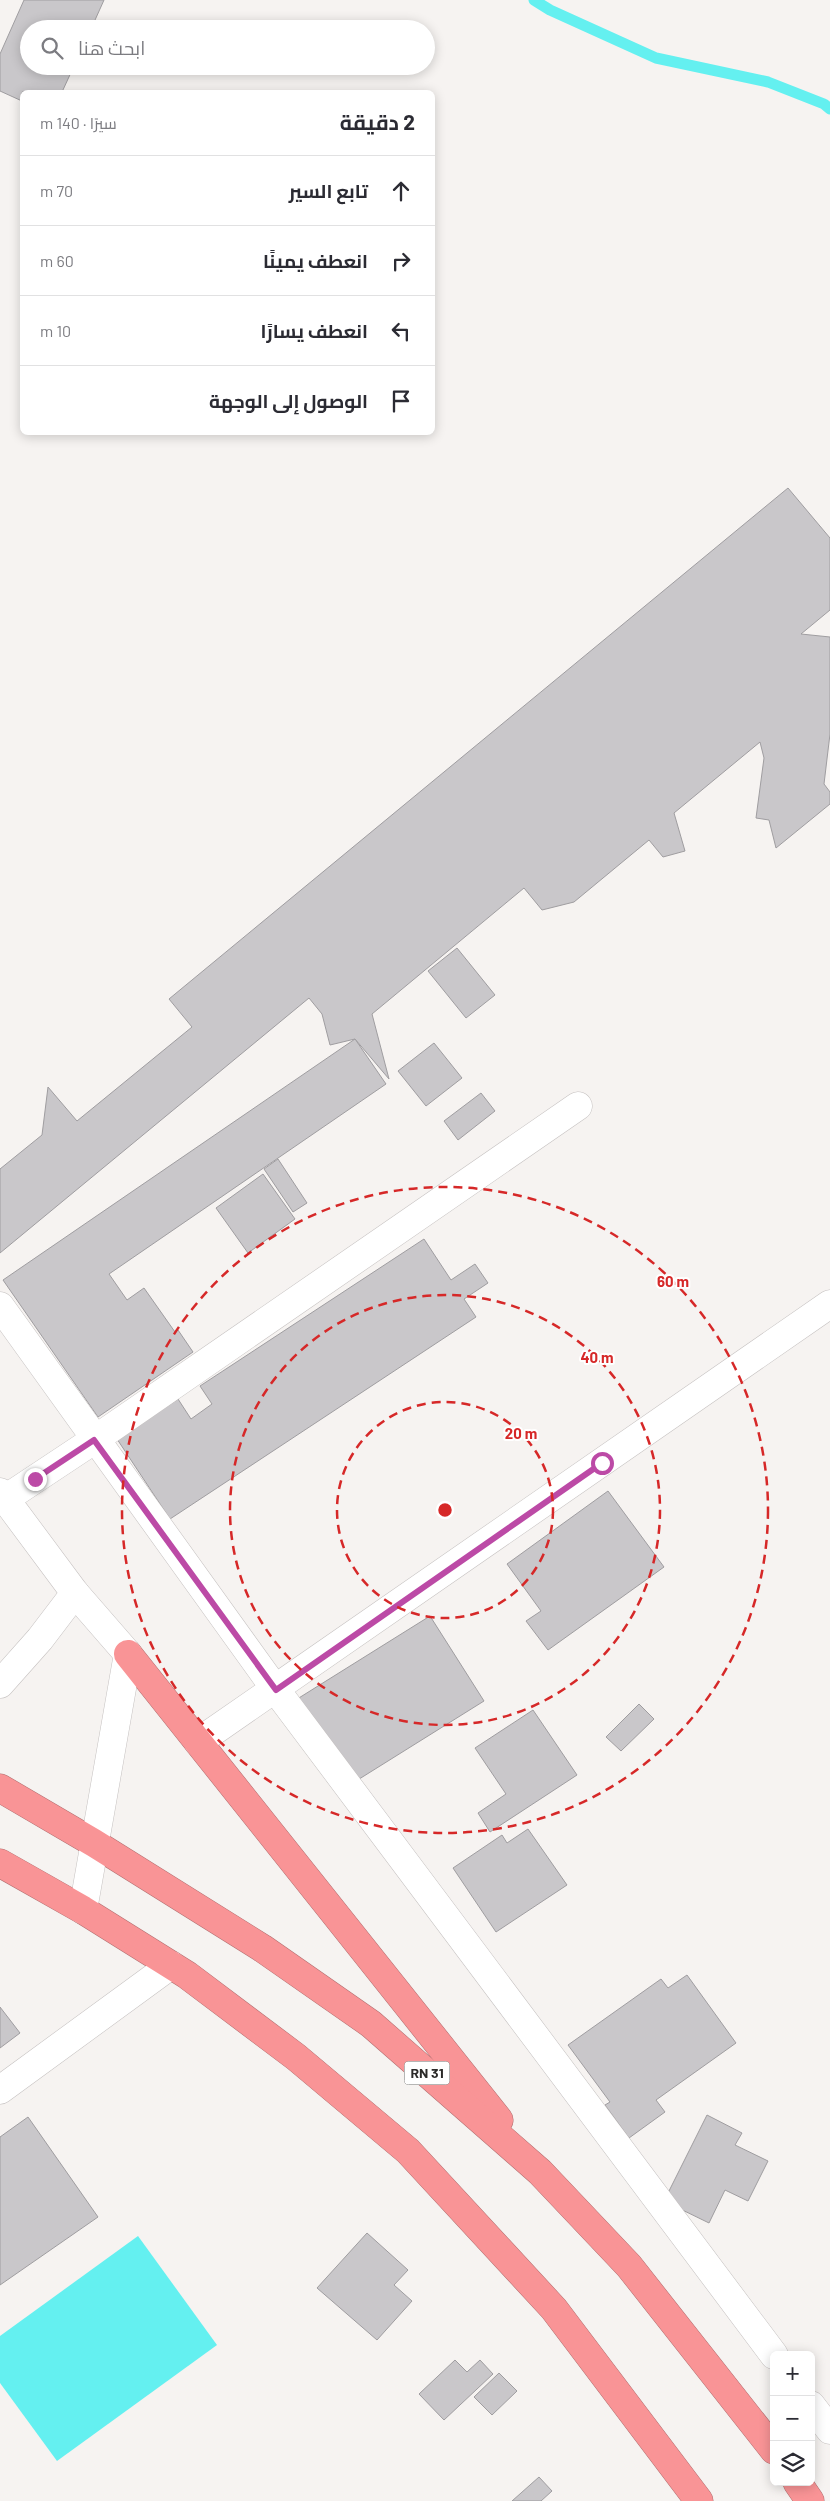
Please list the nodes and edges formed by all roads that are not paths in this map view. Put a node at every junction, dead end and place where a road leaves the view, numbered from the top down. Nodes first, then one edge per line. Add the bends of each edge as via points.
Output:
1 (578, 1106) dead end
2 (830, 1304) edge
3 (0, 1306) edge
4 (94, 1440) junction
5 (3, 1495) edge
6 (75, 1593) junction
7 (128, 1654) junction
8 (0, 1684) edge
9 (276, 1690) junction
10 (198, 1742) junction
11 (0, 1788) edge
12 (94, 1843) junction
13 (0, 1863) edge
14 (83, 1910) junction
15 (171, 1965) junction
16 (0, 2090) edge
17 (540, 2172) junction
18 (771, 2351) edge
19 (815, 2410) edge
20 (830, 2430) edge
21 (770, 2445) edge
22 (800, 2486) edge
23 (699, 2501) edge
24 (810, 2501) edge

1 - 4 street
2 - 9 street
3 - 4 street
4 - 5 street
4 - 9 street
5 - 6 street
6 - 7 street
6 - 8 street
7 - 10 highway
7 - 12 street
9 - 10 street
9 - 18 street
10 - 17 highway
11 - 12 highway, RN 31
12 - 14 street
12 - 17 highway, RN 31 via 262,1948 371,2024
13 - 14 highway
14 - 15 highway
15 - 16 street
15 - 23 highway via 296,2057 408,2151 554,2309
17 - 21 highway, RN 31 via 629,2266
19 - 20 street
22 - 24 highway

